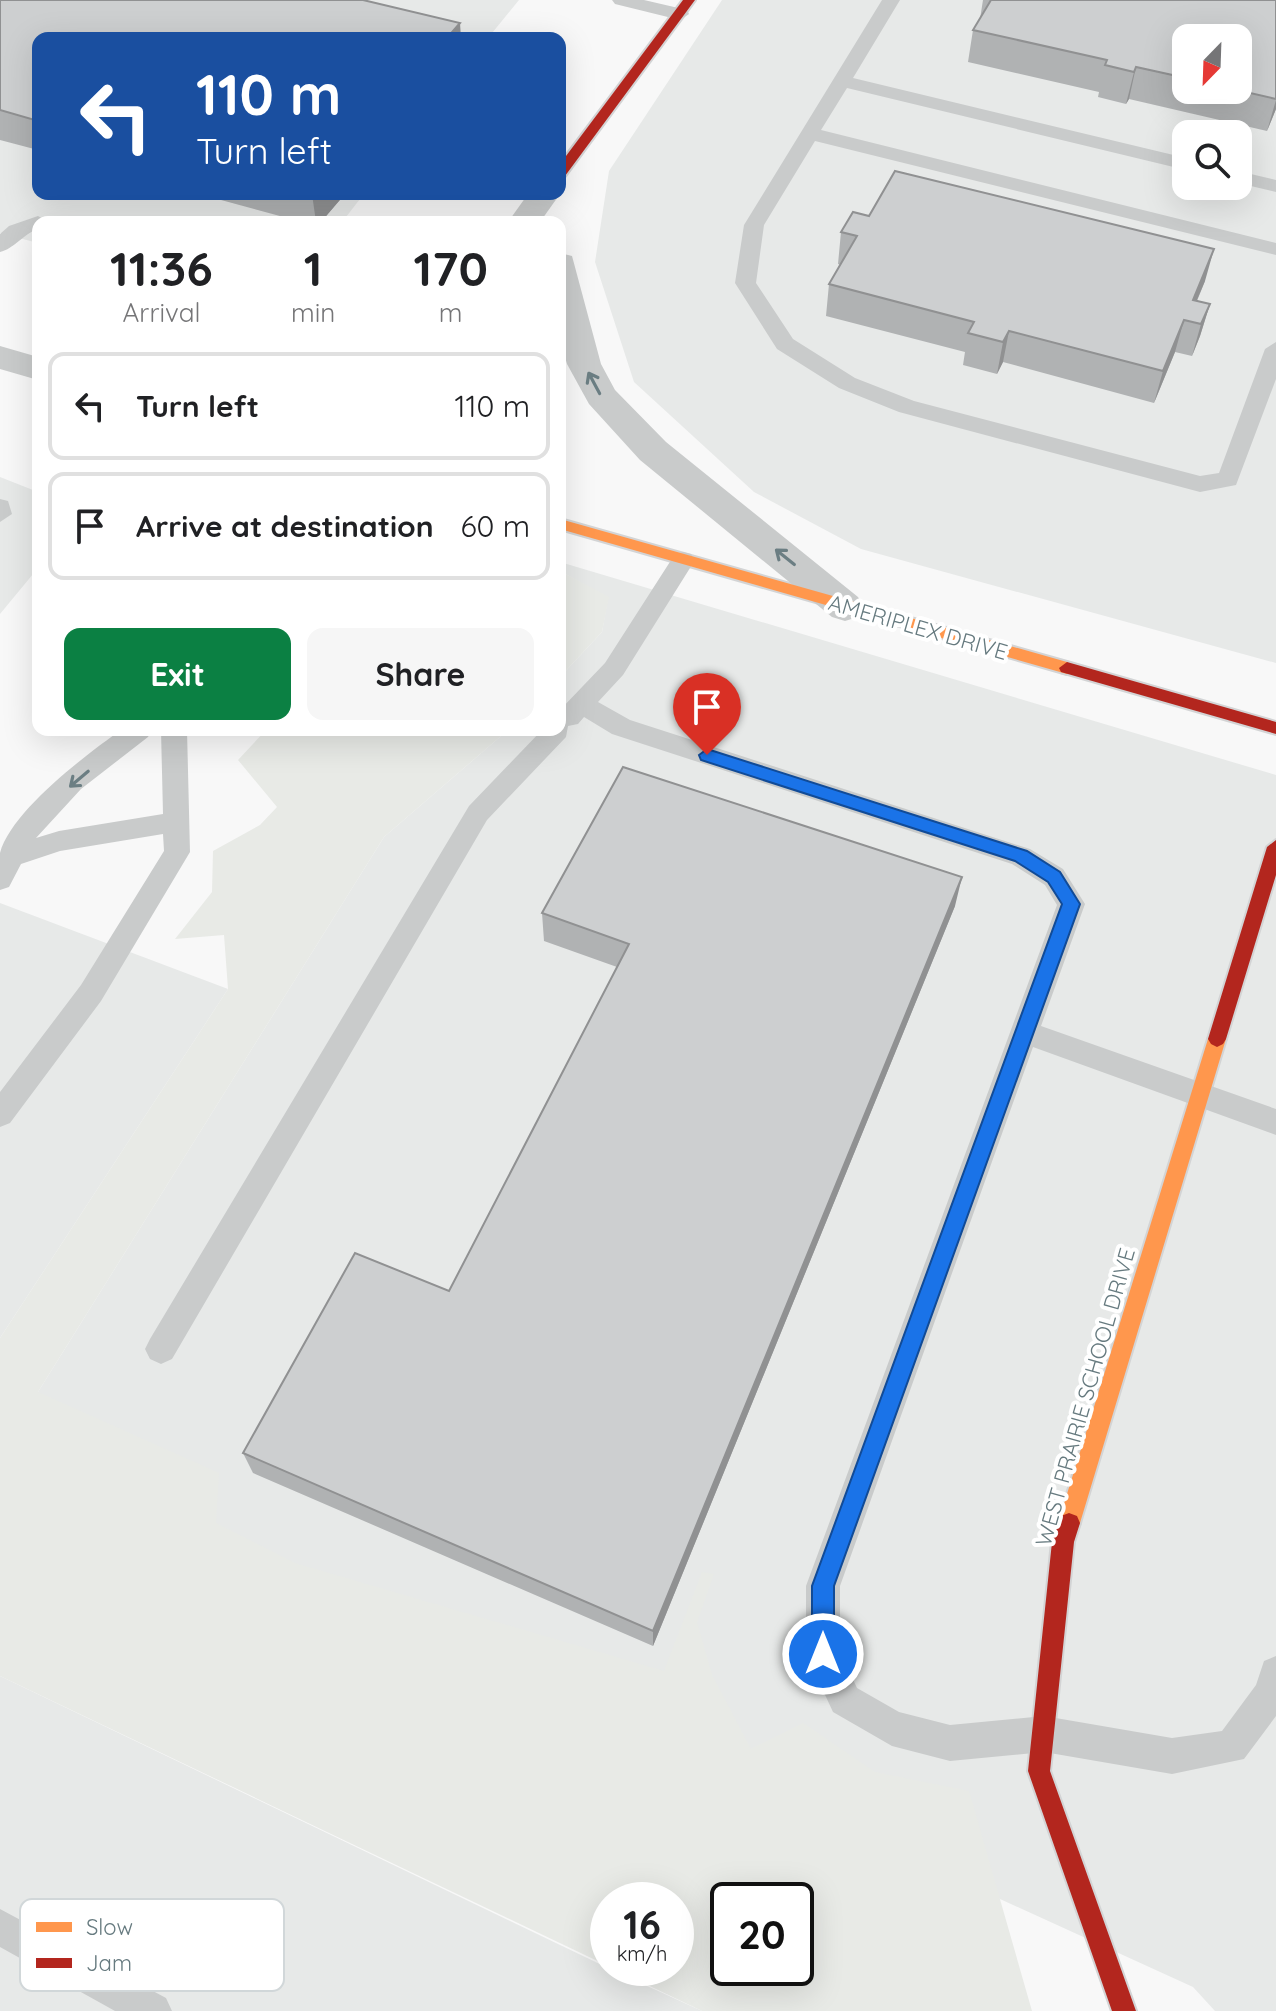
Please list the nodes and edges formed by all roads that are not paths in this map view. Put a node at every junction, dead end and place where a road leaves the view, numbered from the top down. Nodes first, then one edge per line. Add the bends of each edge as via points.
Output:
1 (621, 0) edge
2 (891, 0) edge
3 (684, 7) edge
4 (841, 81) junction
5 (808, 133) junction
6 (1172, 161) edge
7 (566, 165) edge
8 (1252, 180) edge
9 (1276, 186) edge
10 (32, 224) edge
11 (0, 246) edge
12 (1276, 249) edge
13 (566, 303) edge
14 (1274, 361) edge
15 (0, 507) edge
16 (0, 514) edge
17 (566, 526) edge
18 (683, 560) junction
19 (845, 607) junction
20 (582, 704) junction
21 (566, 720) edge
22 (1276, 728) edge
23 (132, 736) edge
24 (174, 736) edge
25 (550, 736) edge
26 (176, 822) junction
27 (1276, 847) edge
28 (6, 868) edge
29 (1027, 1033) junction
30 (1200, 1096) junction
31 (0, 1114) edge
32 (1276, 1122) edge
33 (161, 1349) dead end
34 (1276, 1673) edge
35 (1044, 1734) junction
36 (0, 1927) edge
37 (20, 1938) edge
38 (117, 1991) edge
39 (153, 2011) edge
40 (1124, 2011) edge

1 - 3 lane
2 - 4 lane
3 - 7 street
4 - 5 lane
4 - 6 lane
5 - 12 lane
5 - 14 lane via 754,225 745,283 785,344 847,383 907,407 1200,484 1228,479
8 - 9 lane
10 - 11 lane via 16,230
19 -> 13 street via 653,451 601,396 584,364
15 - 16 lane
17 - 18 street, AMERIPLEX DRIVE
18 - 19 street, AMERIPLEX DRIVE
18 - 20 lane via 614,669
19 - 22 street, AMERIPLEX DRIVE
20 - 21 lane
20 - 29 lane via 621,727 1021,856 1054,877 1071,904
23 -> 28 lane via 53,800
24 - 26 lane
25 - 33 lane via 478,813
26 - 28 lane via 59,841
26 - 31 lane via 177,852 91,993
27 - 30 street, WEST PRAIRIE SCHOOL DRIVE
29 - 30 lane
29 - 35 lane via 823,1586 823,1654 845,1700 892,1728 950,1743
30 - 32 lane
30 - 35 street, WEST PRAIRIE SCHOOL DRIVE via 1063,1542
34 - 35 lane via 1272,1693 1232,1747 1172,1756
35 - 40 street, WEST PRAIRIE SCHOOL DRIVE via 1039,1771
36 - 37 lane
38 - 39 lane

